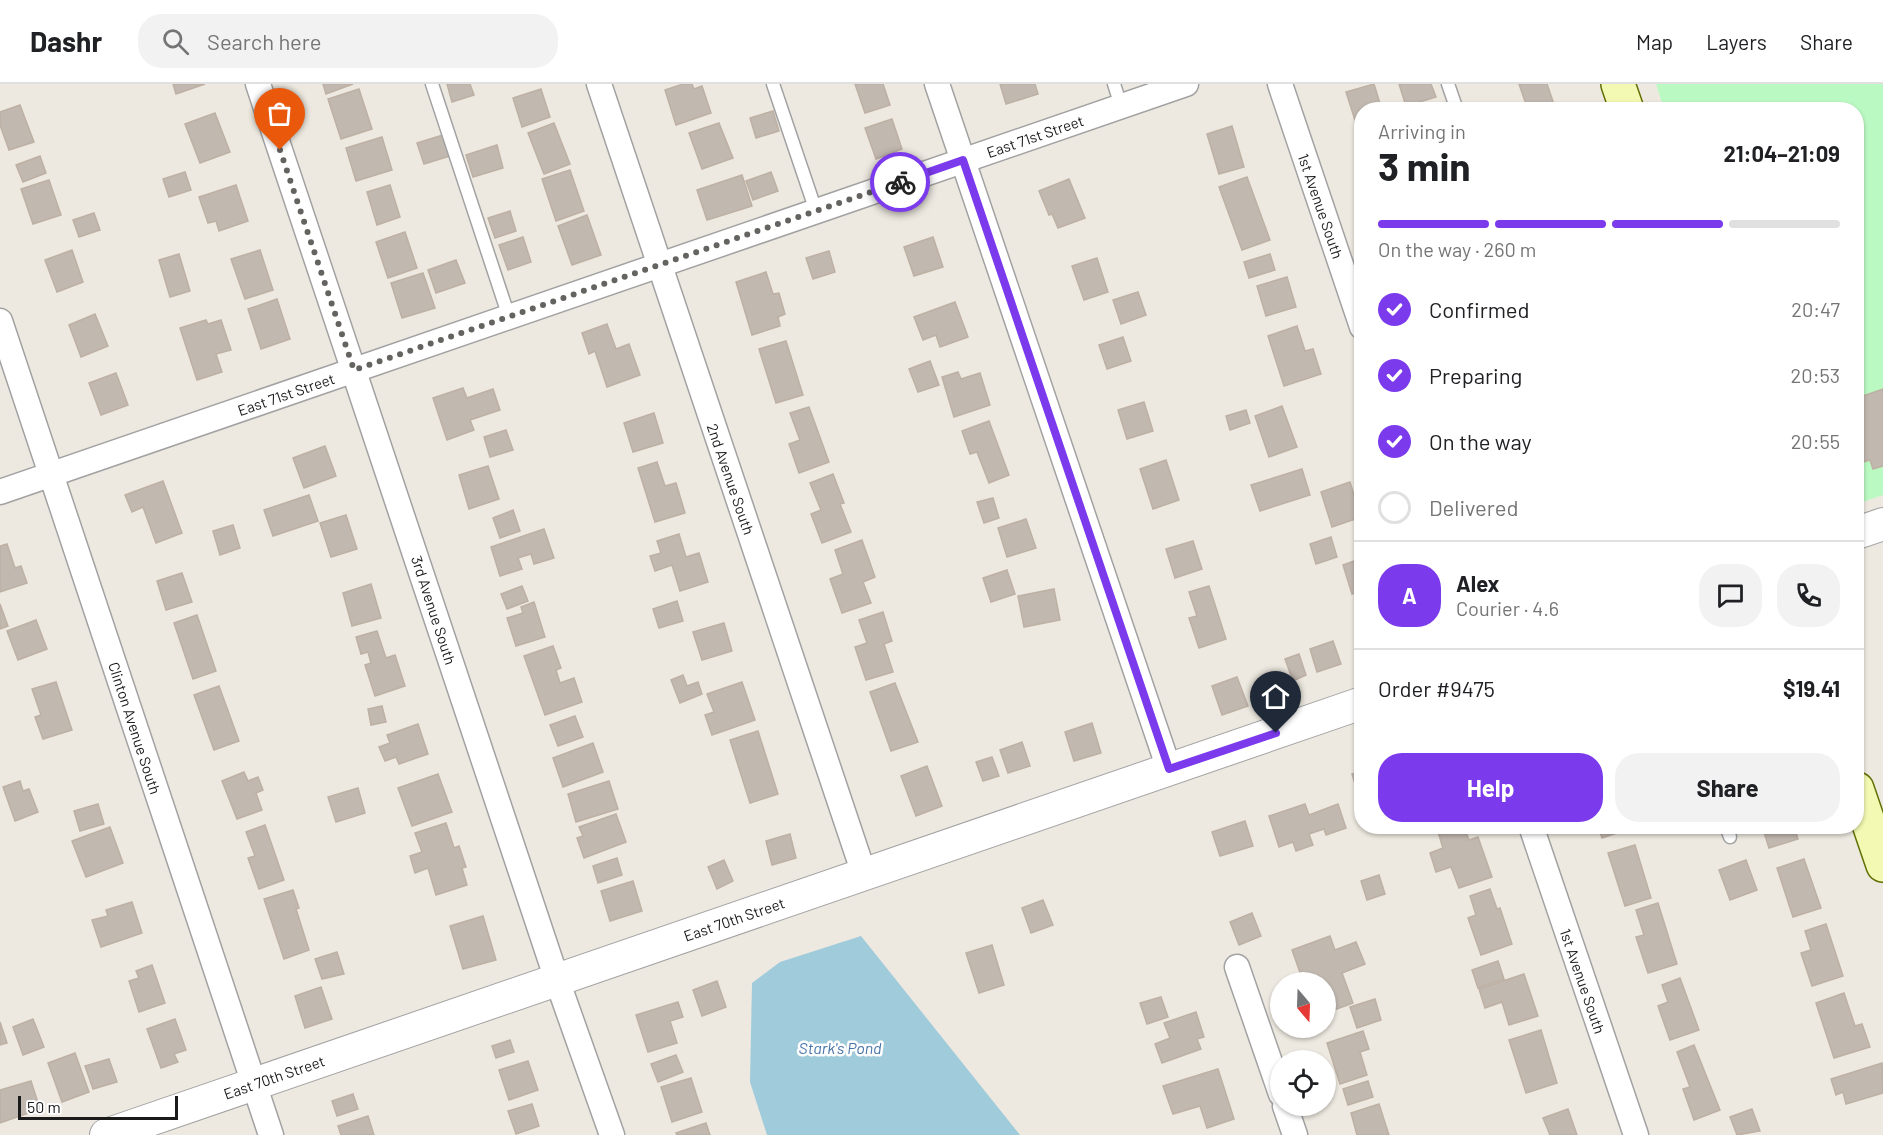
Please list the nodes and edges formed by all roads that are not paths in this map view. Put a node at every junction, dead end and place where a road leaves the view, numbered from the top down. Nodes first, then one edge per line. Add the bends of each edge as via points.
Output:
1 (258, 84) edge
2 (432, 84) edge
3 (599, 84) edge
4 (773, 84) edge
5 (938, 84) edge
6 (1186, 84) edge
7 (1280, 84) edge
8 (1448, 84) edge
9 (1618, 84) edge
10 (1117, 95) edge
11 (1454, 102) edge
12 (1624, 102) edge
13 (963, 160) junction
14 (816, 211) junction
15 (660, 265) junction
16 (1354, 303) edge
17 (509, 317) junction
18 (0, 321) edge
19 (354, 370) junction
20 (51, 475) junction
21 (0, 492) edge
22 (1883, 524) edge
23 (1864, 531) edge
24 (1354, 707) edge
25 (1169, 769) junction
26 (1864, 809) edge
27 (1534, 834) edge
28 (1883, 865) edge
29 (864, 874) junction
30 (1237, 967) dead end
31 (557, 980) junction
32 (1270, 1062) edge
33 (254, 1084) junction
34 (1288, 1116) edge
35 (106, 1135) edge
36 (271, 1135) edge
37 (612, 1135) edge
38 (1295, 1135) edge
39 (1636, 1135) edge

1 - 19 street, 3rd Avenue South
2 - 17 lane
3 - 15 street, 2nd Avenue South
4 - 14 lane
5 - 13 street
6 - 10 street, East 71st Street
7 - 16 street, 1st Avenue South
8 - 11 lane
9 - 12 main road
10 - 13 street, East 71st Street
13 - 14 street, East 71st Street
13 - 25 street
14 - 15 street, East 71st Street
15 - 17 street, East 71st Street
15 - 29 street, 2nd Avenue South
17 - 19 street, East 71st Street
18 - 20 street, Clinton Avenue South
19 - 20 street, East 71st Street
19 - 31 street, 3rd Avenue South
20 - 21 street, East 71st Street
20 - 33 street, Clinton Avenue South
22 - 23 street
24 - 25 street, East 70th Street
25 - 29 street, East 70th Street
26 - 28 main road
27 - 39 street, 1st Avenue South
29 - 31 street, East 70th Street
30 - 32 street
31 - 33 street, East 70th Street
31 - 37 street, 3rd Avenue South
33 - 35 street, East 70th Street
33 - 36 street, Clinton Avenue South
34 - 38 street

